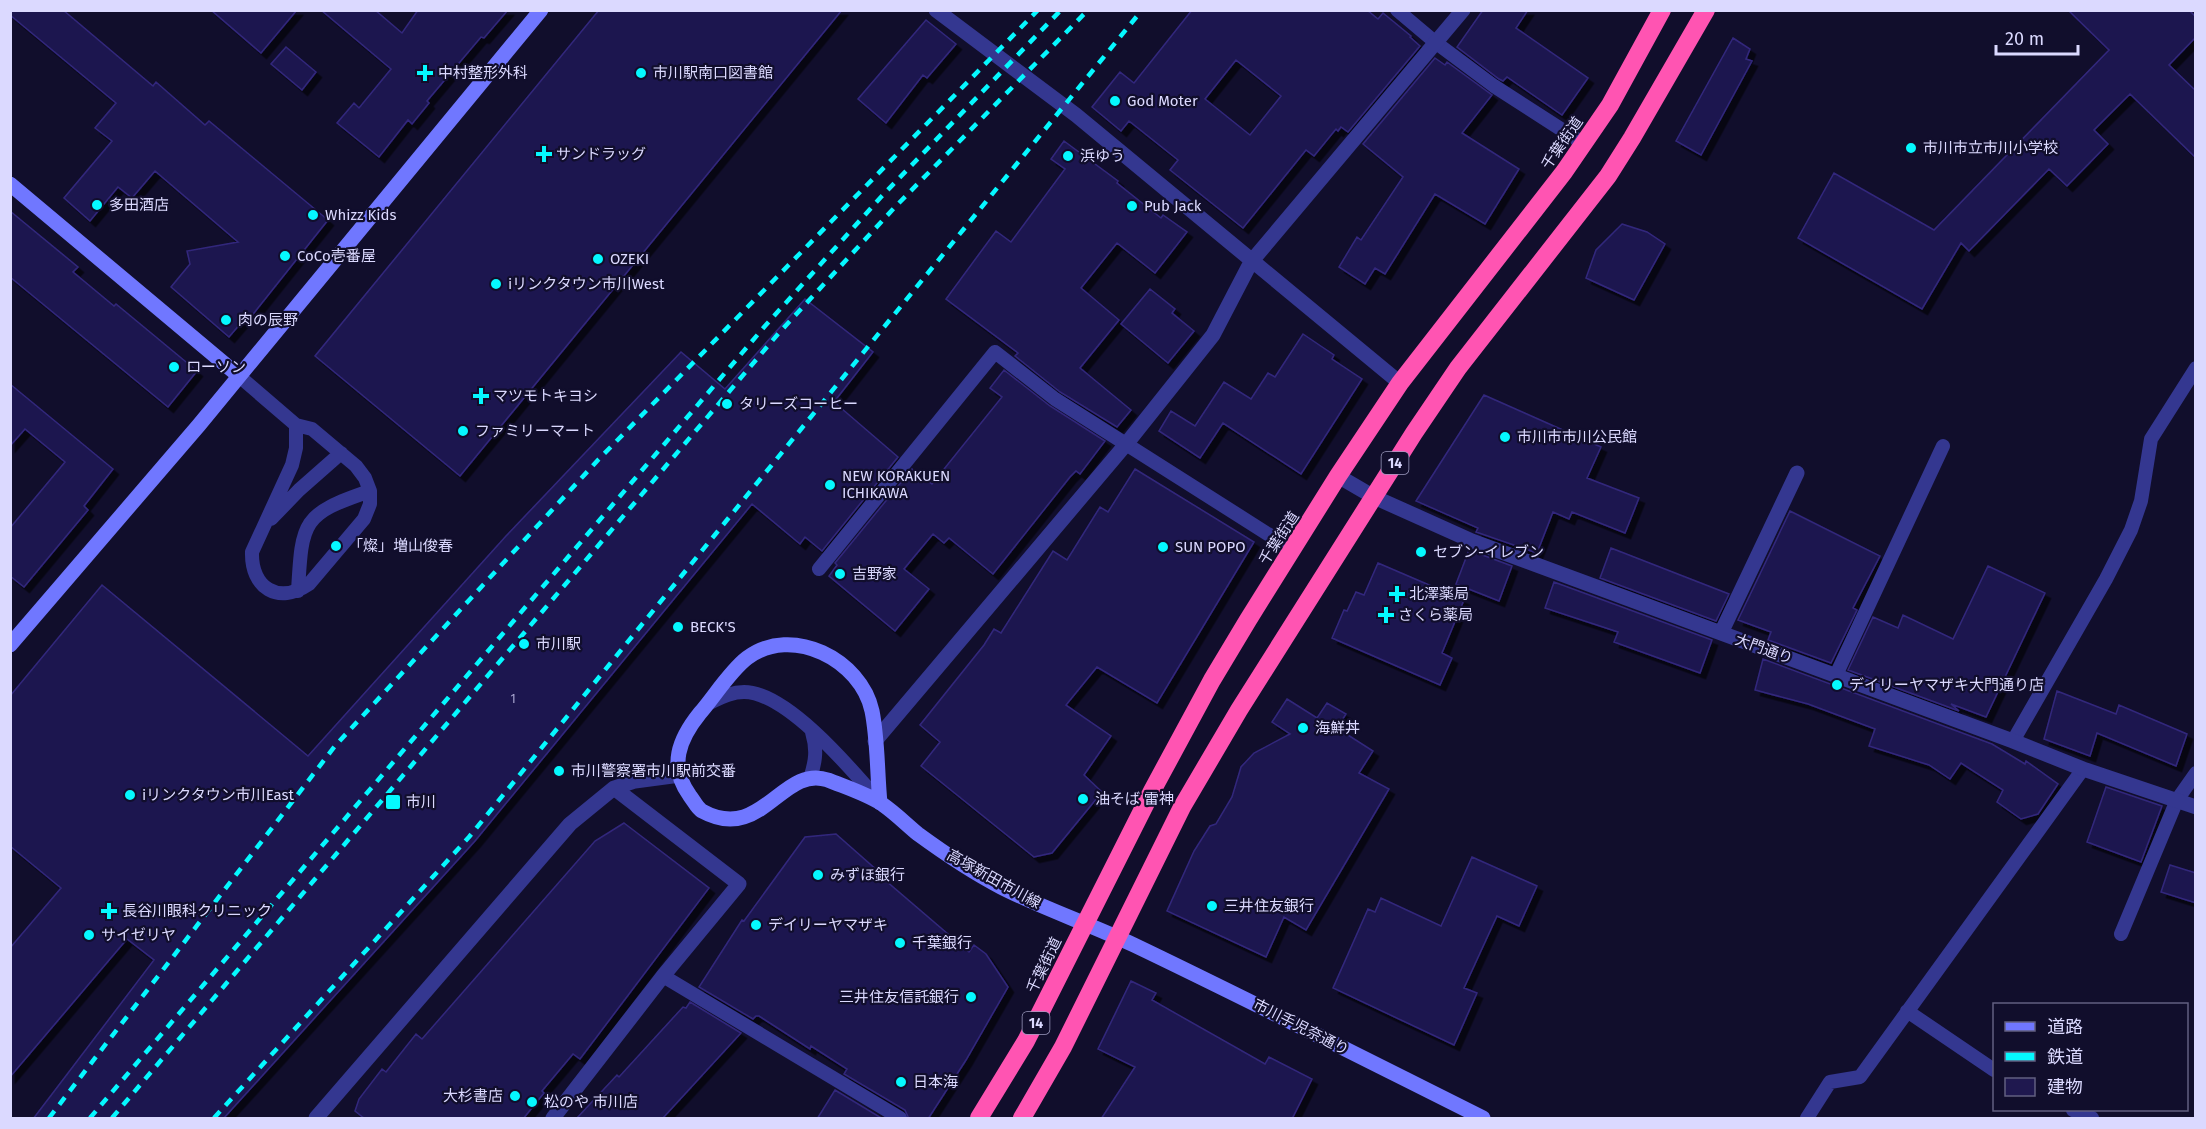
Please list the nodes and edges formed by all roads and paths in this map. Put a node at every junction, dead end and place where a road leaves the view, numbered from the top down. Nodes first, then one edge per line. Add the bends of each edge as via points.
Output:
1 (542, 10) edge
2 (936, 10) edge
3 (1397, 10) edge
4 (1463, 10) edge
5 (1662, 10) edge
6 (1706, 10) edge
7 (1435, 42) junction
8 (1584, 144) junction
9 (10, 184) edge
10 (1251, 262) junction
11 (2196, 368) edge
12 (239, 376) junction
13 (1400, 383) junction
14 (297, 425) junction
15 (1127, 444) junction
16 (1943, 446) dead end
17 (341, 453) junction
18 (1797, 473) dead end
19 (1338, 476) junction
20 (370, 491) junction
21 (1374, 497) junction
22 (261, 530) junction
23 (1293, 550) junction
24 (819, 569) dead end
25 (298, 591) junction
26 (1721, 633) junction
27 (12, 640) edge
28 (1836, 675) junction
29 (709, 703) junction
30 (812, 730) junction
31 (875, 741) junction
32 (2013, 741) junction
33 (2083, 769) junction
34 (2196, 773) edge
35 (680, 775) junction
36 (810, 778) junction
37 (614, 788) junction
38 (2177, 800) junction
39 (880, 803) junction
40 (2196, 807) edge
41 (1085, 923) junction
42 (2121, 934) dead end
43 (1118, 938) junction
44 (663, 976) junction
45 (1907, 1011) junction
46 (1993, 1069) edge
47 (2075, 1111) edge
48 (315, 1119) edge
49 (553, 1119) edge
50 (900, 1119) edge
51 (979, 1119) edge
52 (1022, 1119) edge
53 (1483, 1119) edge
54 (1807, 1119) edge
55 (2092, 1119) edge

1 - 12 street
2 - 10 street via 1076,115
3 - 7 lane
4 - 7 street
5 - 8 highway, 千葉街道 / 14
6 - 21 highway, 14 via 1608,176 1458,368
7 - 8 lane
7 - 10 street
8 - 13 highway, 千葉街道 / 14
9 - 12 street
10 - 13 street
10 - 15 street via 1213,335
11 - 32 lane via 2151,439 2141,501 2131,530
12 - 14 lane
12 - 27 street
13 - 19 highway, 千葉街道 / 14
14 - 17 lane via 312,429
14 - 22 lane via 292,465
15 - 23 lane
15 - 24 lane via 1054,399 995,352
15 - 31 street
16 - 28 lane
17 - 20 lane via 356,466
17 - 22 lane
18 - 26 street
19 - 21 street, 大門通り
19 - 23 highway, 千葉街道 / 14
20 - 25 lane via 370,504 363,519 309,584
20 - 25 lane via 335,503 307,525
21 - 26 street, 大門通り via 1472,541
21 - 43 highway, 14 via 1216,748
22 - 25 lane via 252,552 251,566 257,580 269,590 283,594
23 - 41 highway, 千葉街道 / 14 via 1189,721
26 - 28 street, 大門通り
28 - 32 street, 大門通り
29 - 30 lane via 727,694 746,692 783,706
29 - 31 street via 747,658 771,646 797,644 821,651 862,687 872,709
29 - 35 street via 690,726 679,750
30 - 36 lane via 816,760
30 - 39 lane
31 - 39 street
32 - 33 street, 大門通り
33 - 38 street, 大門通り
33 - 45 lane
34 - 38 lane
35 - 36 street via 682,786 700,810 723,818 756,814 795,783
35 - 37 street
36 - 39 street, 高塚新田市川線 via 823,779
37 - 44 street via 739,884
37 - 48 street via 570,824
38 - 40 street, 大門通り
38 - 42 lane
39 - 41 street, 高塚新田市川線 via 975,872
41 - 43 street, 高塚新田市川線
41 - 51 highway, 千葉街道 / 14 via 1026,1041
43 - 52 highway, 14
43 - 53 street, 市川手児奈通り
44 - 49 street
44 - 50 lane
45 - 46 lane
45 - 54 lane via 1860,1077 1830,1082
47 - 55 lane

